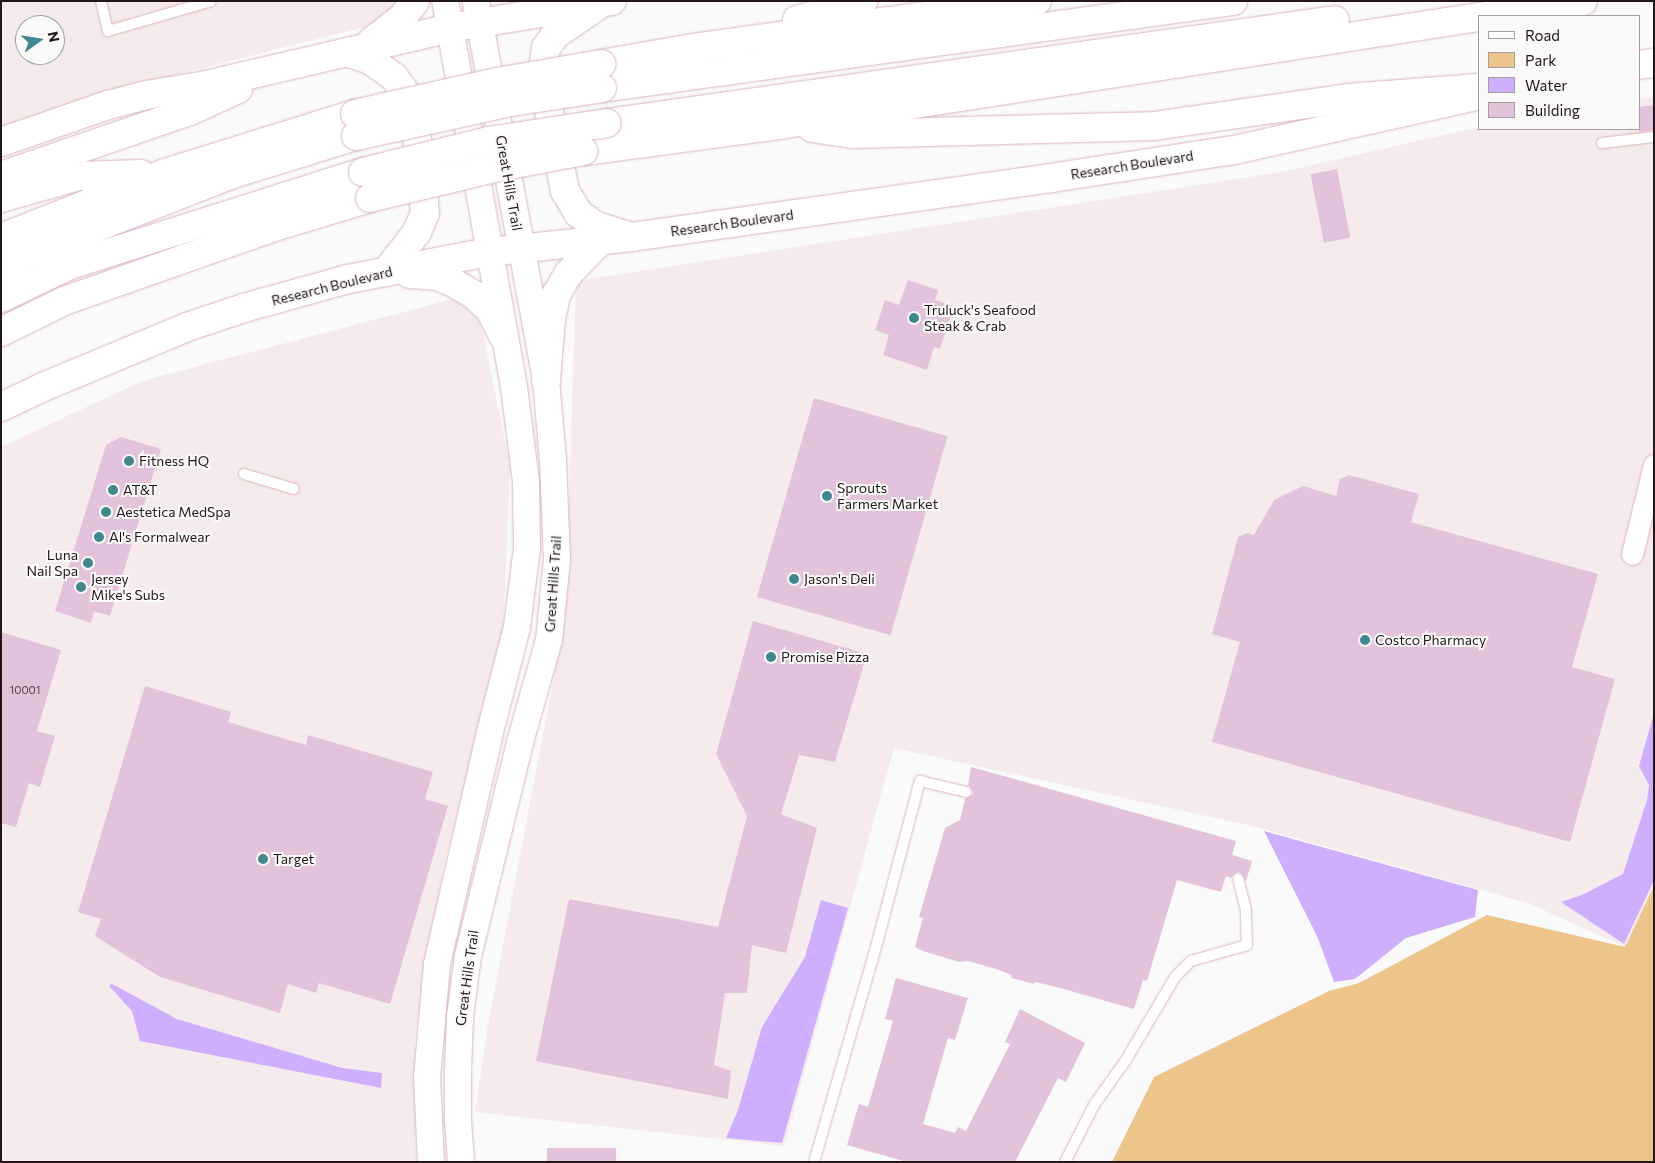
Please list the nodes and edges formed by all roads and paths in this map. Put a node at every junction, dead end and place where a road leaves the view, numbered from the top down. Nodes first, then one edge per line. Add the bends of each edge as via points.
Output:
1 (101, 1) edge
2 (211, 1) edge
3 (415, 1) edge
4 (445, 1) edge
5 (863, 1) edge
6 (1037, 1) edge
7 (1233, 1) edge
8 (1470, 1) edge
9 (1583, 1) edge
10 (607, 2) edge
11 (545, 5) edge
12 (478, 12) edge
13 (1492, 15) edge
14 (1478, 17) edge
15 (450, 28) junction
16 (699, 47) junction
17 (355, 50) junction
18 (1654, 63) edge
19 (294, 64) junction
20 (1640, 65) edge
21 (601, 76) junction
22 (1478, 88) edge
23 (1478, 96) edge
24 (786, 124) junction
25 (356, 125) junction
26 (611, 135) junction
27 (1654, 136) edge
28 (1, 142) edge
29 (1602, 143) dead end
30 (165, 173) junction
31 (1, 176) edge
32 (367, 185) junction
33 (13, 195) edge
34 (632, 237) junction
35 (1, 238) edge
36 (600, 241) junction
37 (520, 248) junction
38 (488, 252) junction
39 (1, 268) edge
40 (386, 272) junction
41 (1, 298) edge
42 (1, 332) edge
43 (504, 337) junction
44 (546, 380) junction
45 (1, 407) edge
46 (1654, 465) edge
47 (244, 474) dead end
48 (294, 489) dead end
49 (1632, 554) dead end
50 (505, 737) junction
51 (966, 792) dead end
52 (1238, 879) dead end
53 (431, 1162) edge
54 (461, 1162) edge
55 (814, 1162) edge
56 (1065, 1162) edge

1 - 2 lane via 108,30
3 - 17 main road via 402,17
4 - 15 street, Great Hills Trail
5 - 16 main road
6 - 16 main road
7 - 21 main road
8 - 26 main road
9 - 13 main road
10 - 11 main road
10 - 34 main road via 555,36 546,48 542,76 565,191 578,213 596,226
11 - 12 main road
12 - 15 main road
12 - 37 street, Great Hills Trail
14 - 24 main road
15 - 17 main road
15 - 38 street, Great Hills Trail
16 - 21 main road
17 - 19 main road
17 - 40 main road via 394,77 409,98 419,150 425,213 417,232
18 - 20 main road
19 - 28 main road via 116,103
19 - 31 main road via 190,111
21 - 25 main road, bridge via 497,82
22 - 24 main road via 1348,98 1154,126 854,134
23 - 34 main road, Research Boulevard via 1234,150
24 - 26 main road
25 - 30 main road
25 - 39 main road via 31,253
26 - 32 main road, bridge via 499,167
27 - 29 lane
30 - 33 main road via 79,176
30 - 35 main road
32 - 41 main road via 70,265
32 - 42 main road via 274,227 64,301
34 - 36 main road, Research Boulevard
36 - 37 main road, Research Boulevard
36 - 44 main road via 568,274 556,295
37 - 38 main road, Research Boulevard
37 - 44 street, Great Hills Trail
38 - 40 main road, Research Boulevard
38 - 43 street, Great Hills Trail
40 - 43 main road via 436,276 454,283 490,310
40 - 45 main road, Research Boulevard via 348,279 187,327
43 - 50 street, Great Hills Trail via 526,482 527,548
44 - 50 street, Great Hills Trail via 557,560 549,640
46 - 49 street
47 - 48 lane
50 - 53 street, Great Hills Trail via 437,964 427,1078
50 - 54 street, Great Hills Trail via 460,1016 458,1120
51 - 55 lane via 920,780
52 - 56 lane via 1246,910 1247,945 1191,961 1175,977 1126,1060 1094,1105

